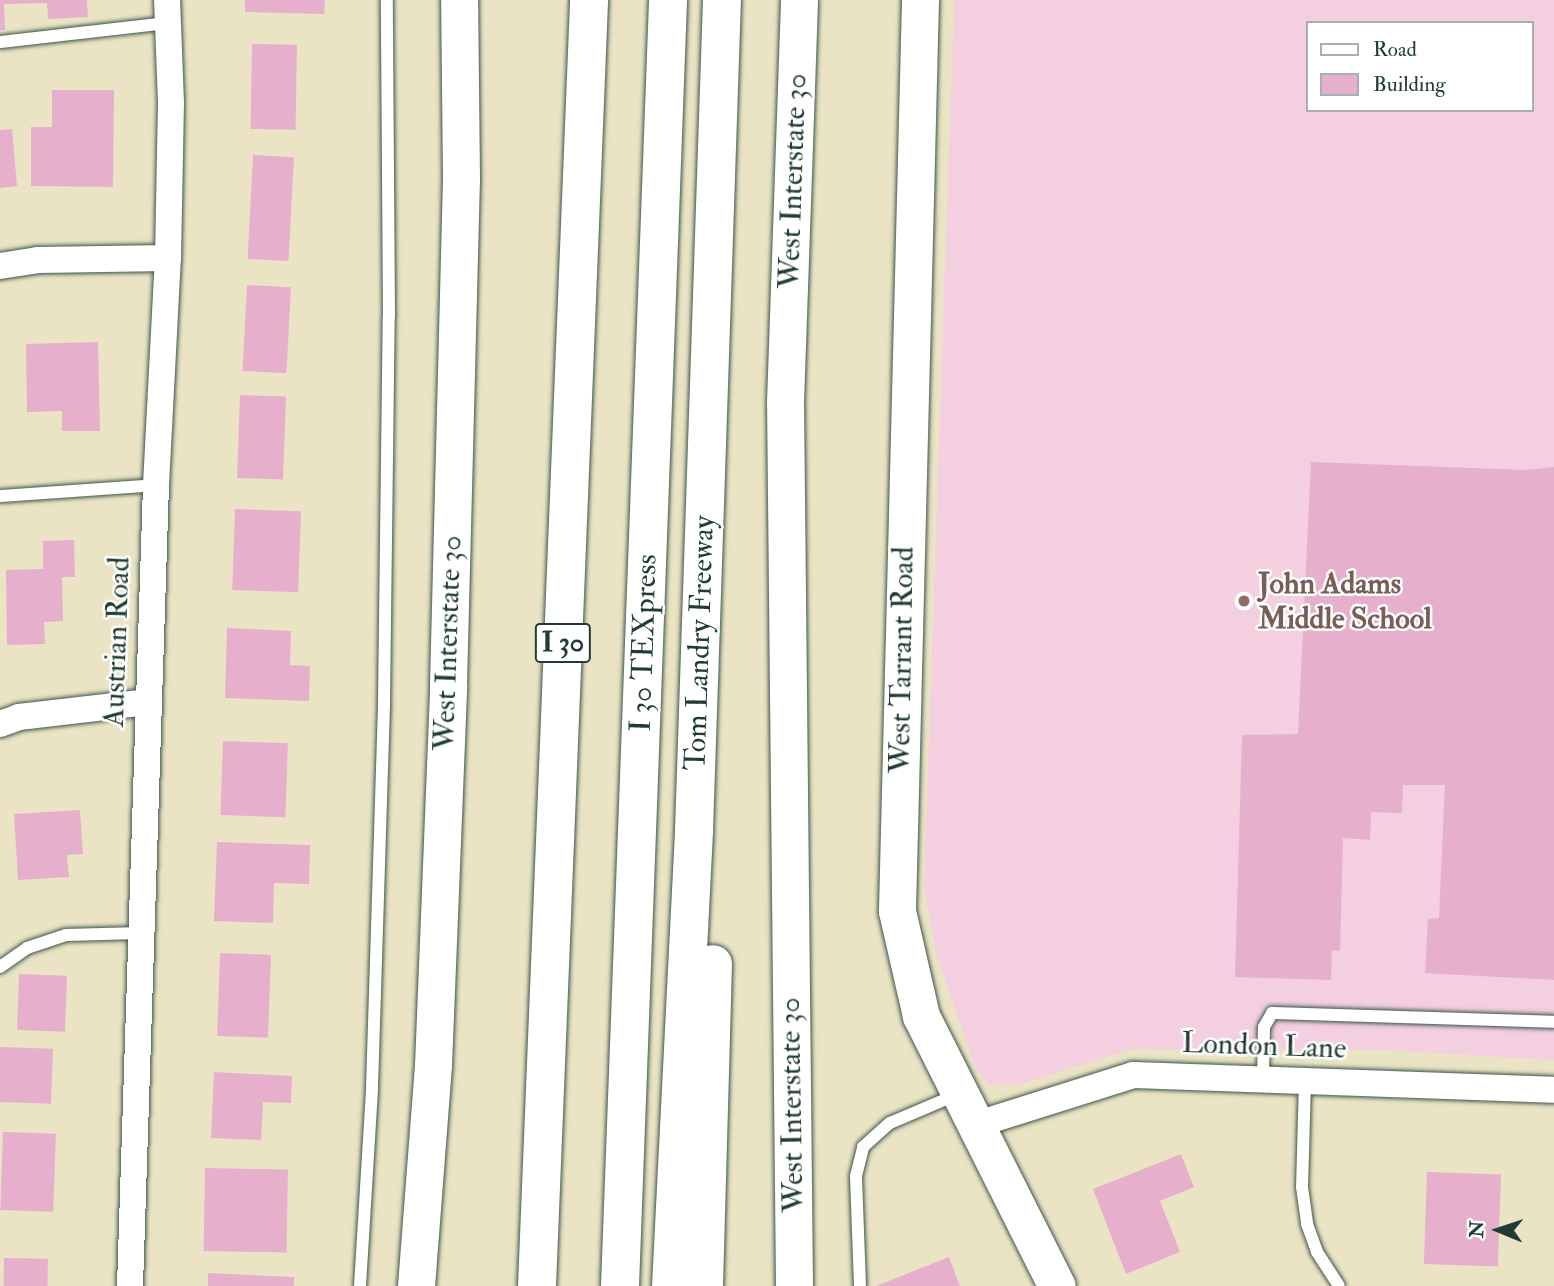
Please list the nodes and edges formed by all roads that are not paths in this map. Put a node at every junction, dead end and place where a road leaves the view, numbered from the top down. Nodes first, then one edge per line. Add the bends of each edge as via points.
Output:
1 (387, 0) edge
2 (459, 0) edge
3 (589, 0) edge
4 (668, 0) edge
5 (722, 0) edge
6 (799, 0) edge
7 (920, 0) edge
8 (167, 12) edge
9 (0, 42) edge
10 (168, 258) junction
11 (0, 266) edge
12 (156, 485) junction
13 (0, 496) edge
14 (149, 702) junction
15 (0, 724) edge
16 (694, 830) junction
17 (139, 933) junction
18 (0, 967) edge
19 (1554, 1021) edge
20 (1263, 1080) junction
21 (1306, 1081) junction
22 (1554, 1090) edge
23 (970, 1108) junction
24 (130, 1286) edge
25 (360, 1286) edge
26 (416, 1286) edge
27 (537, 1286) edge
28 (620, 1286) edge
29 (671, 1286) edge
30 (704, 1286) edge
31 (794, 1286) edge
32 (860, 1286) edge
33 (1057, 1286) edge
34 (1339, 1286) edge

1 - 25 lane via 384,702 372,1087
2 - 26 main road, West Interstate 30 via 461,179 448,684 433,1065
3 - 27 highway, I 30
4 - 28 highway, I 30 TEXpress
5 - 16 highway, Tom Landry Freeway
6 - 31 main road, West Interstate 30 via 785,402
7 - 23 main road, West Tarrant Road via 897,911 921,1016
8 - 9 lane
8 - 10 street, Austrian Road
10 - 11 street via 38,260
10 - 12 street, Austrian Road
12 - 13 lane
12 - 14 street, Austrian Road
14 - 15 street via 19,717
14 - 17 street, Austrian Road
16 - 29 highway, Tom Landry Freeway
16 - 30 highway via 715,874
17 - 18 lane via 66,935 27,948
17 - 24 street, Austrian Road
19 - 20 lane via 1272,1013 1264,1027
20 - 21 street, London Lane
20 - 23 street, London Lane via 1133,1074
21 - 22 street, London Lane
21 - 34 lane via 1302,1187 1307,1224 1317,1252
23 - 32 lane via 890,1123 863,1147 856,1176
23 - 33 main road, West Tarrant Road

